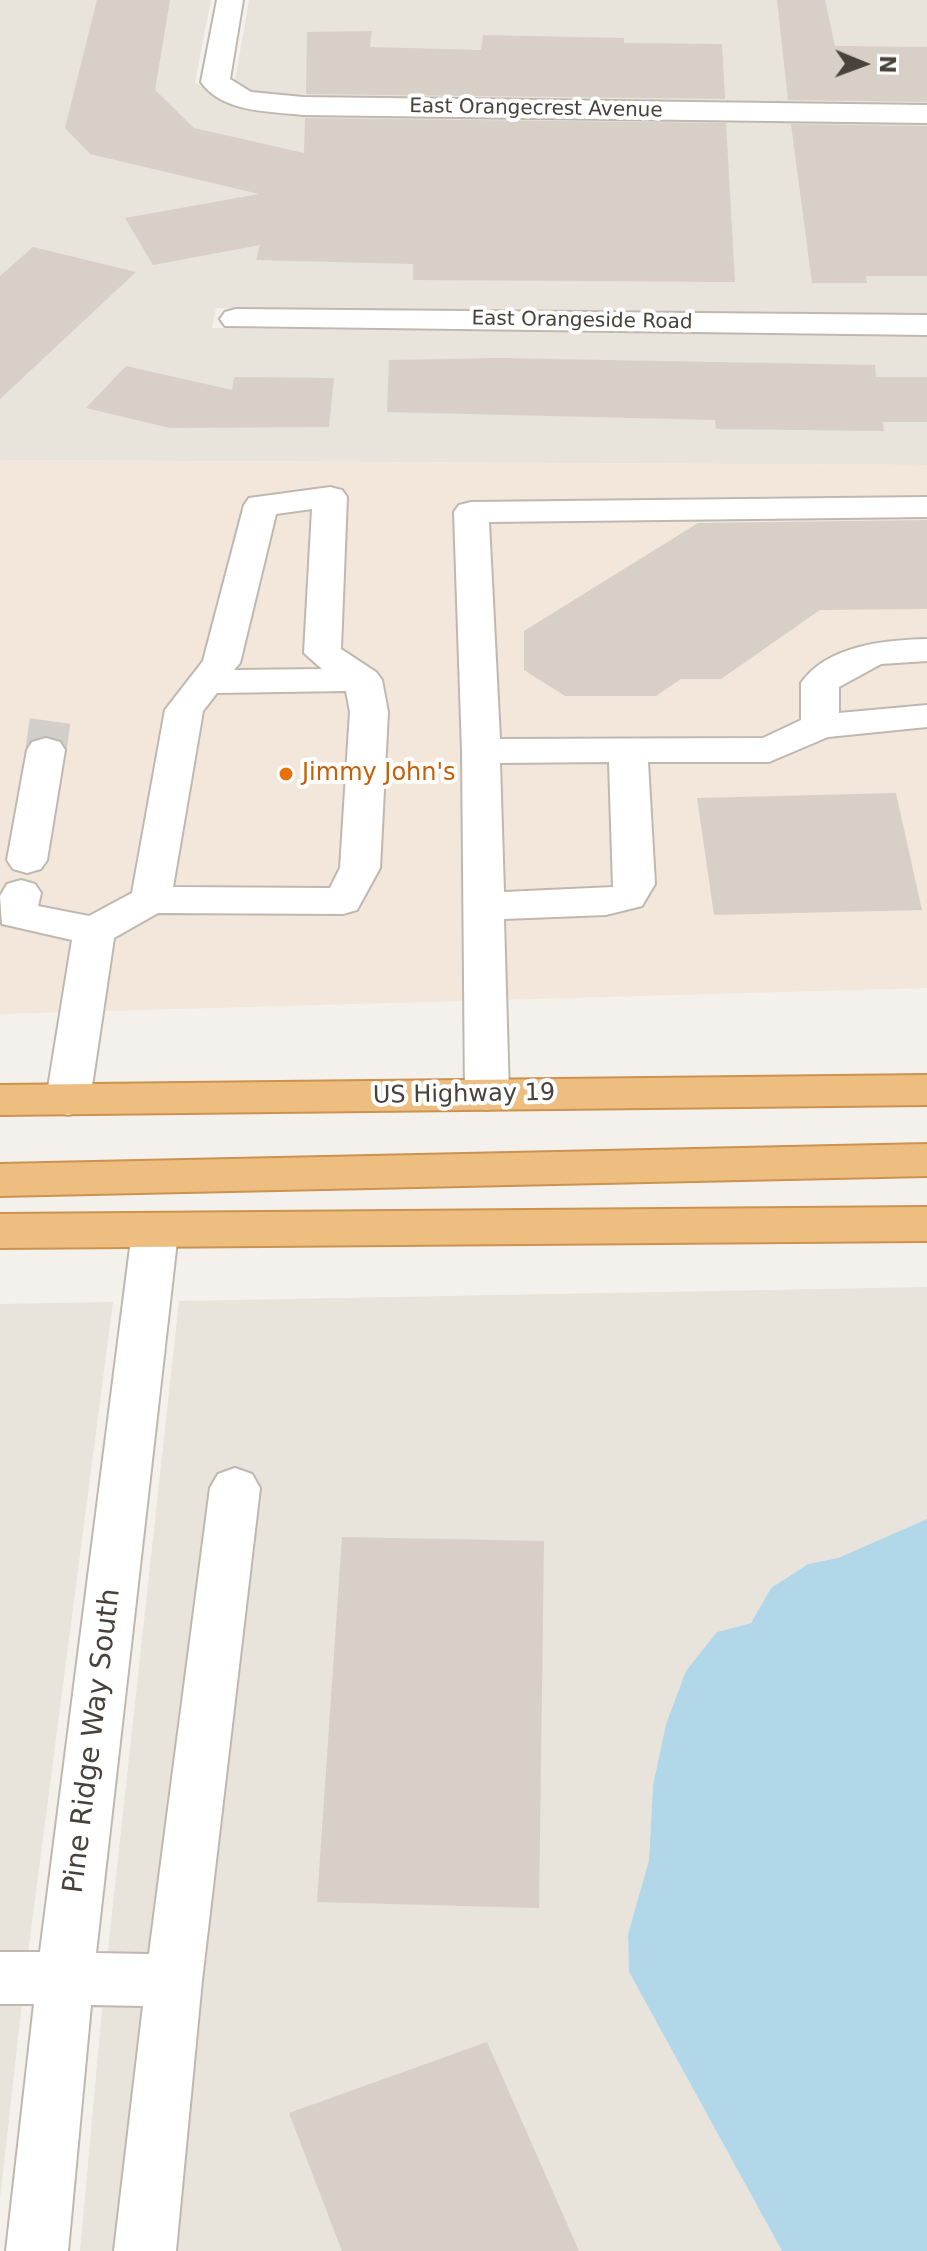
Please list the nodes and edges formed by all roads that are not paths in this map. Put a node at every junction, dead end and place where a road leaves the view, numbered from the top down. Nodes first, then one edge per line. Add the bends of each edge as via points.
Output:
1 (229, 10) edge
2 (927, 114) edge
3 (236, 319) dead end
4 (927, 325) edge
5 (927, 507) edge
6 (927, 650) edge
7 (363, 680) junction
8 (207, 682) junction
9 (927, 716) edge
10 (49, 724) tunnel mouth
11 (820, 726) junction
12 (628, 750) junction
13 (481, 751) junction
14 (151, 900) junction
15 (483, 906) junction
16 (94, 931) junction
17 (927, 1090) edge
18 (487, 1095) junction
19 (68, 1100) junction
20 (7, 1102) edge
21 (927, 1160) edge
22 (0, 1180) edge
23 (927, 1224) edge
24 (0, 1231) edge
25 (155, 1232) junction
26 (235, 1488) dead end
27 (65, 1977) junction
28 (0, 1978) edge
29 (174, 1980) junction
30 (37, 2251) edge
31 (145, 2251) edge

1 - 2 street, East Orangecrest Avenue via 215,82 244,100 303,106
3 - 4 street, East Orangeside Road
5 - 13 street via 471,512
6 - 11 street via 855,658 820,683
7 - 8 street
7 - 8 street via 322,653 330,497 261,505 221,663
7 - 14 street via 369,712 360,868 343,901
8 - 14 street via 184,710
9 - 11 street
10 - 16 street via 16,915
11 - 12 street via 769,750
12 - 13 street
12 - 15 street via 635,884 628,897
13 - 15 street
14 - 16 street
15 - 18 street
16 - 19 street
17 - 18 highway, US Highway 19
18 - 19 highway, US Highway 19
19 - 20 highway, US Highway 19
21 - 22 highway
23 - 25 highway
24 - 25 highway
25 - 27 street, Pine Ridge Way South
26 - 29 street
27 - 28 street
27 - 29 street
27 - 30 street, Pine Ridge Way South
29 - 31 street

